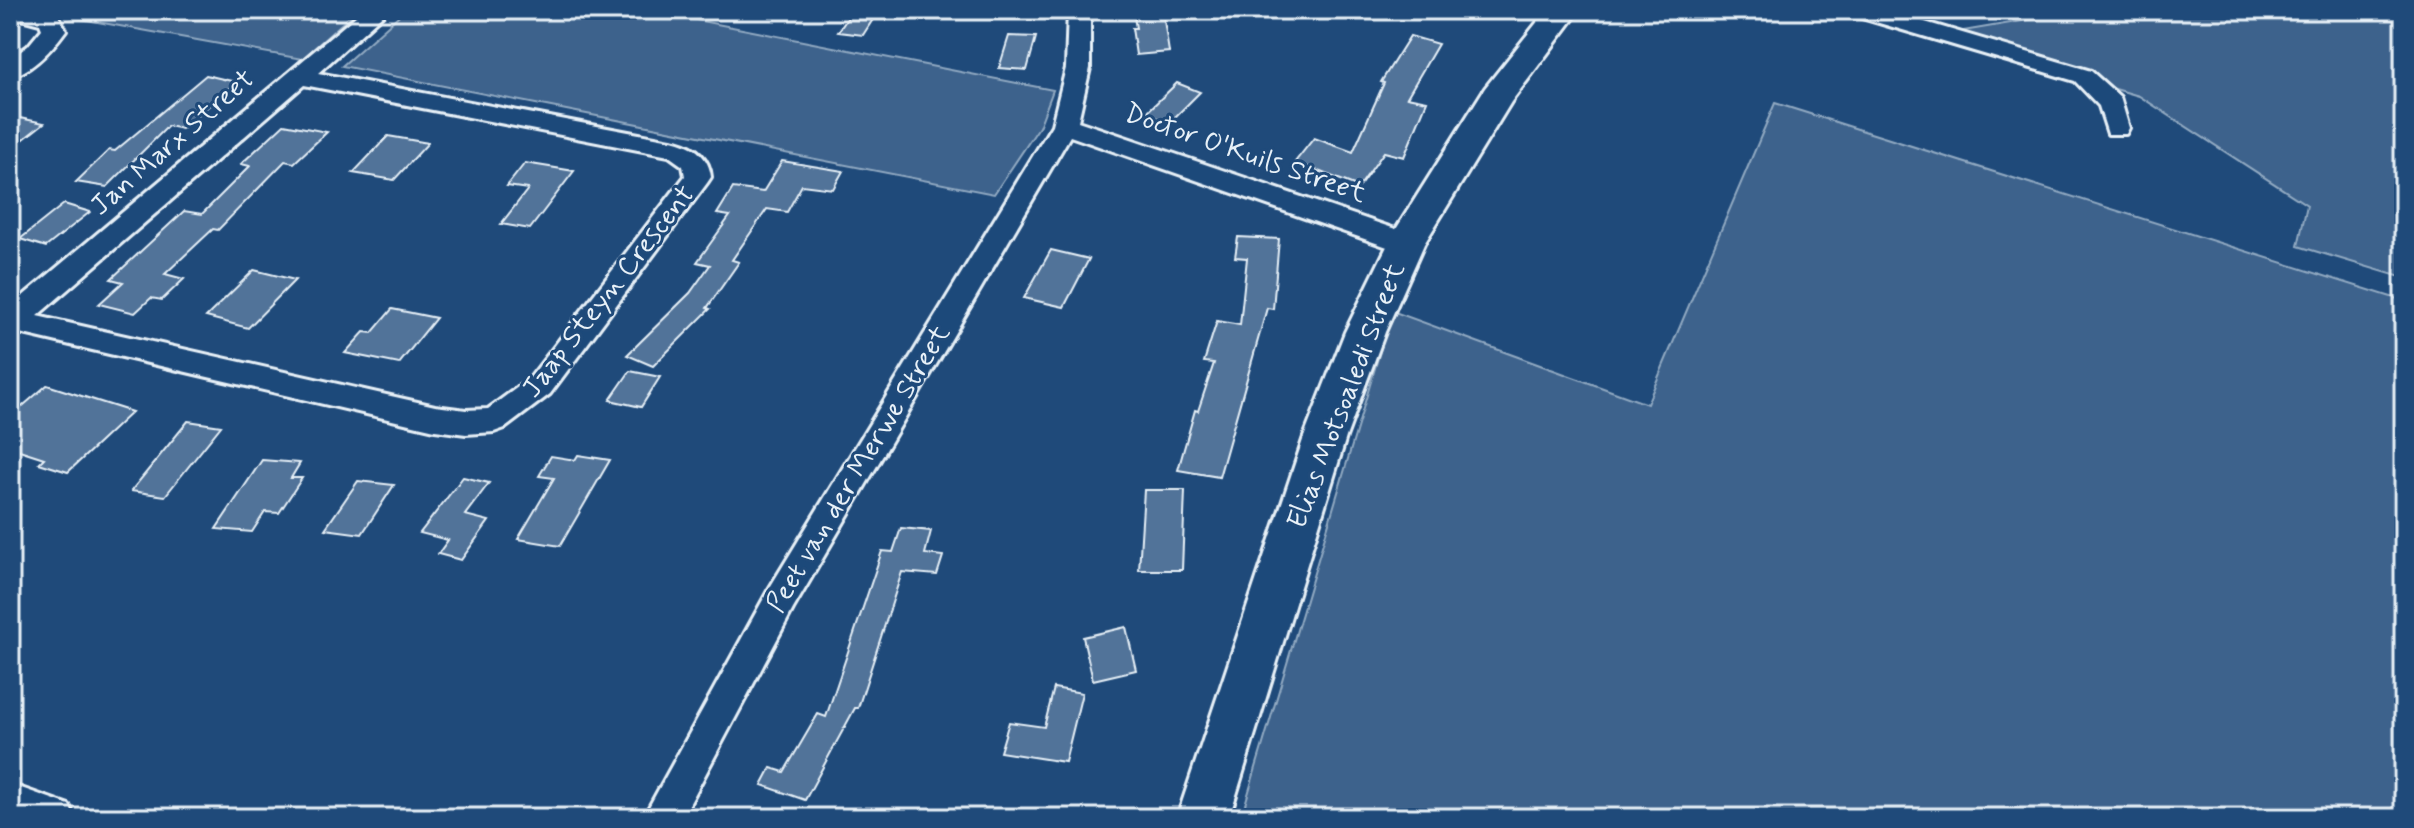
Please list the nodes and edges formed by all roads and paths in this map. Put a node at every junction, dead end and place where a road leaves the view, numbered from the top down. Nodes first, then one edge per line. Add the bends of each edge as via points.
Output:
1 (14, 10) edge
2 (377, 10) edge
3 (1079, 10) edge
4 (1564, 10) edge
5 (1860, 10) edge
6 (10, 70) edge
7 (297, 76) junction
8 (1064, 125) junction
9 (2117, 128) dead end
10 (1406, 243) junction
11 (12, 322) edge
12 (10, 802) edge
13 (56, 818) edge
14 (662, 818) edge
15 (1203, 818) edge

1 - 6 street via 50,20 54,30
2 - 7 street, Jan Marx Street
3 - 8 street, Peet van der Merwe Street via 1079,77
4 - 10 street, Elias Motsoaledi Street via 1497,96
5 - 9 street via 2083,76 2111,103
7 - 11 street, Jan Marx Street
7 - 11 street, Jaap Steyn Crescent via 676,149 691,157 698,177 540,386 494,420 435,418
8 - 10 street, Doctor O'Kuils Street
8 - 14 street, Peet van der Merwe Street via 781,599
10 - 15 street, Elias Motsoaledi Street via 1325,437
12 - 13 street

